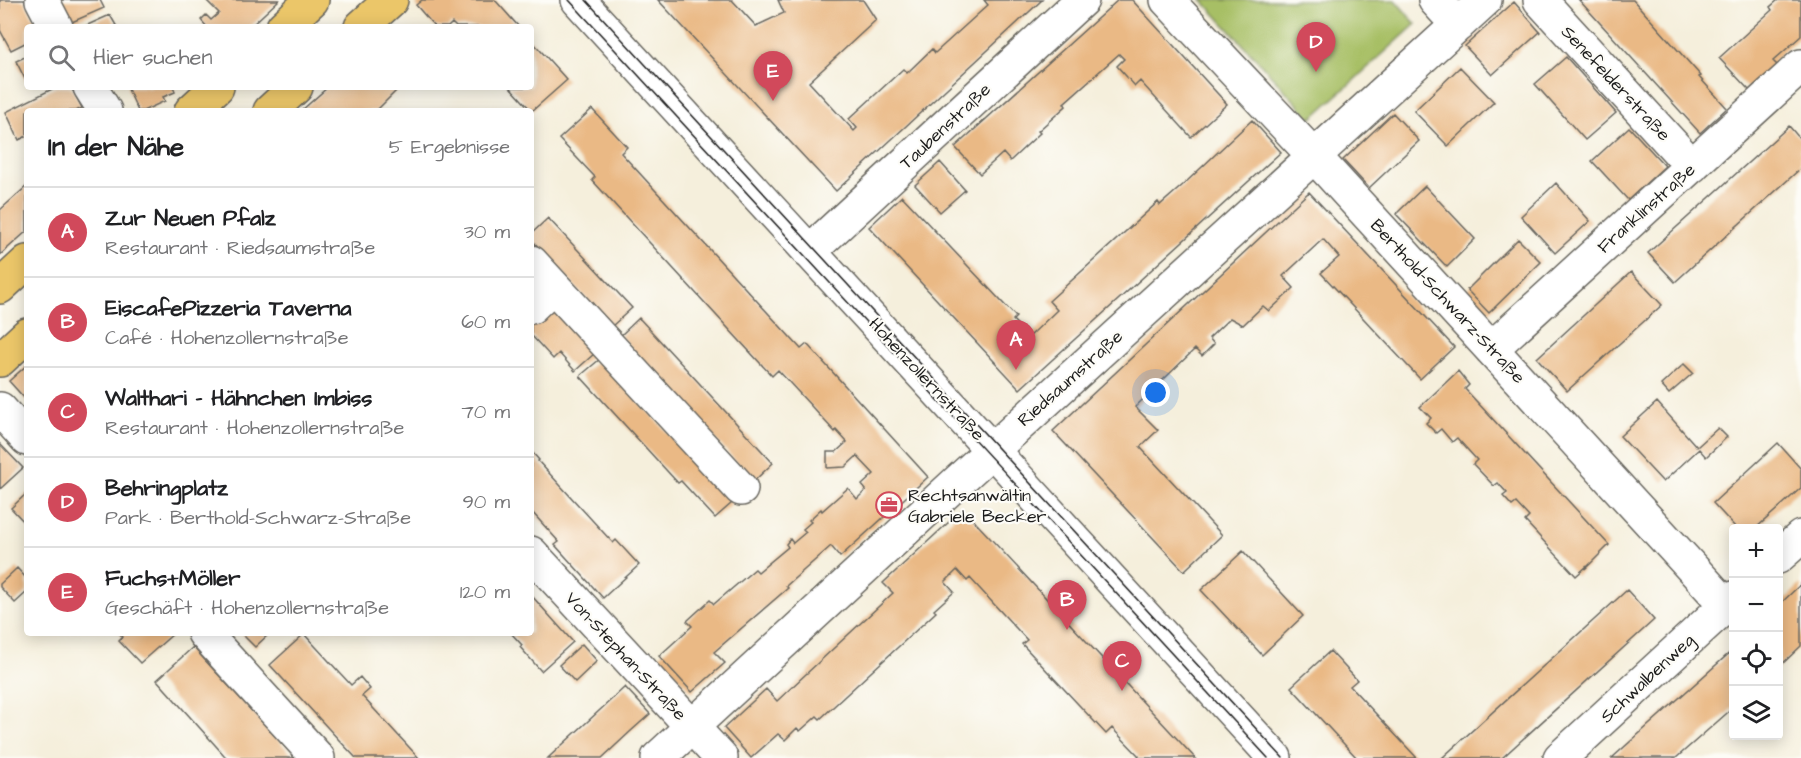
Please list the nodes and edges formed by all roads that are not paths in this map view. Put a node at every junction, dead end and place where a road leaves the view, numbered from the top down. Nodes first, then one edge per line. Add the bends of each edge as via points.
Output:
1 (42, 0) edge
2 (312, 0) edge
3 (391, 0) edge
4 (578, 0) edge
5 (1082, 0) edge
6 (1167, 0) edge
7 (1435, 0) edge
8 (1485, 0) edge
9 (1540, 0) edge
10 (54, 24) edge
11 (286, 24) edge
12 (365, 24) edge
13 (1458, 25) junction
14 (1801, 66) edge
15 (92, 90) edge
16 (214, 90) edge
17 (293, 90) edge
18 (103, 108) edge
19 (194, 108) edge
20 (273, 108) edge
21 (1314, 156) junction
22 (1692, 166) junction
23 (809, 252) junction
24 (24, 265) edge
25 (534, 272) edge
26 (0, 286) edge
27 (542, 297) edge
28 (24, 338) edge
29 (1491, 349) junction
30 (0, 360) edge
31 (0, 409) edge
32 (24, 435) edge
33 (992, 449) junction
34 (741, 489) dead end
35 (534, 556) edge
36 (1729, 601) edge
37 (1729, 603) edge
38 (207, 636) edge
39 (692, 727) junction
40 (318, 758) edge
41 (658, 758) edge
42 (721, 758) edge
43 (1275, 758) edge
44 (1560, 758) edge

1 - 10 street
2 - 11 main road
3 - 12 main road
4 - 23 street, Hohenzollernstraße
5 - 23 street, Taubenstraße
6 - 21 street, Berthold-Schwarz-Straße
7 - 13 street
8 - 13 street, Riedsaumstraße
9 - 22 street, Senefelderstraße
13 - 21 street, Riedsaumstraße
14 - 22 street, Franklinstraße
15 - 18 street
16 - 19 main road
17 - 20 main road
21 - 29 street, Berthold-Schwarz-Straße
21 - 33 street, Riedsaumstraße
22 - 29 street, Franklinstraße
23 - 33 street, Hohenzollernstraße
24 - 26 main road
25 - 27 street
27 - 34 street
28 - 30 main road
29 - 36 street, Berthold-Schwarz-Straße
31 - 32 street
33 - 39 street, Riedsaumstraße
33 - 43 street, Hohenzollernstraße
35 - 39 street, Von-Stephan-Straße
37 - 44 street, Schwalbenweg
38 - 40 street
39 - 41 street, Riedsaumstraße
39 - 42 street, Von-Stephan-Straße

